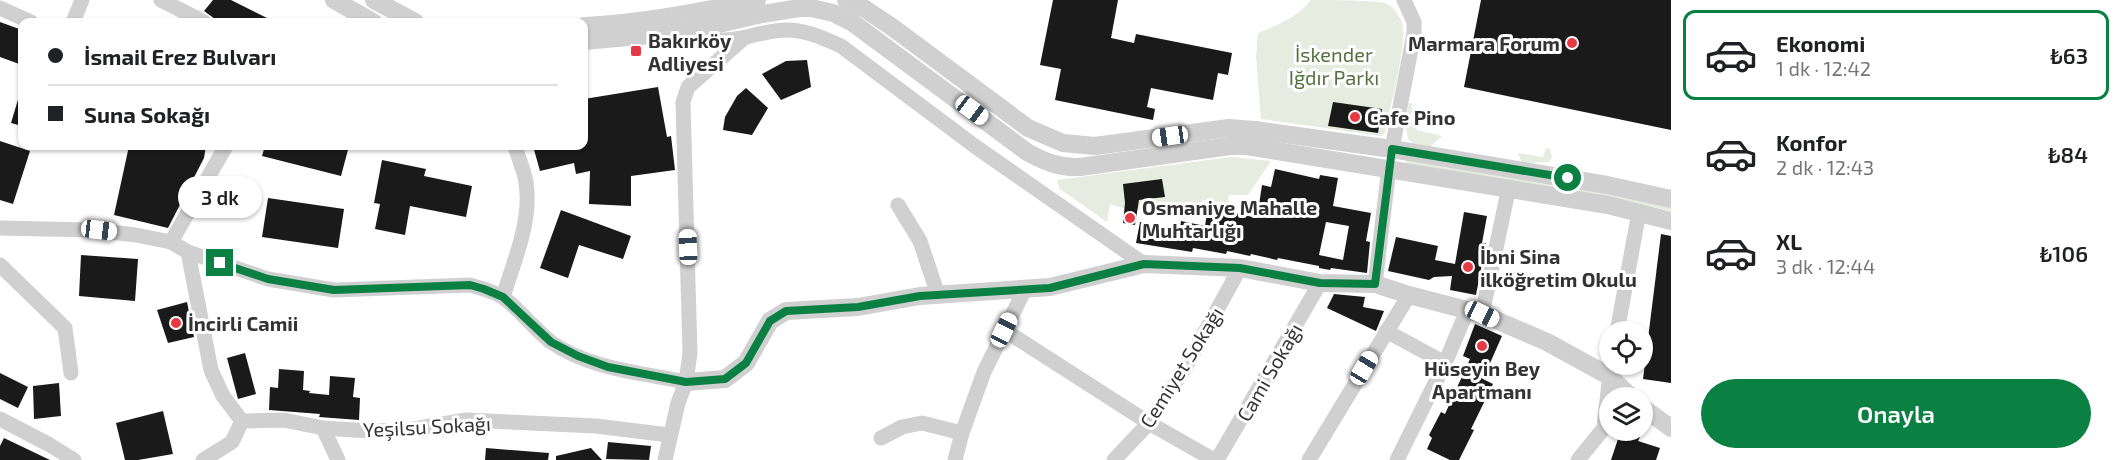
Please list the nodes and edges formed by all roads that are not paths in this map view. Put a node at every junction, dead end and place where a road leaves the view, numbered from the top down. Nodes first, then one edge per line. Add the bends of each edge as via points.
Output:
1 (82, 0) edge
2 (161, 0) edge
3 (334, 0) edge
4 (374, 0) edge
5 (756, 0) edge
6 (1404, 0) edge
7 (849, 1) edge
8 (798, 4) edge
9 (0, 8) edge
10 (22, 18) edge
11 (75, 18) edge
12 (196, 18) edge
13 (366, 18) edge
14 (408, 18) edge
15 (588, 26) edge
16 (670, 34) junction
17 (744, 38) junction
18 (588, 41) edge
19 (1392, 149) junction
20 (224, 150) edge
21 (515, 150) edge
22 (1389, 168) junction
23 (1509, 187) junction
24 (1671, 199) edge
25 (898, 205) dead end
26 (1639, 212) junction
27 (1671, 221) edge
28 (0, 228) edge
29 (171, 242) junction
30 (188, 252) junction
31 (1144, 264) junction
32 (0, 265) edge
33 (1240, 268) junction
34 (1320, 283) junction
35 (1375, 284) junction
36 (1025, 289) junction
37 (938, 295) junction
38 (1409, 295) junction
39 (503, 297) junction
40 (1475, 312) junction
41 (1619, 321) edge
42 (1004, 330) junction
43 (1386, 331) junction
44 (1445, 363) junction
45 (1599, 365) edge
46 (71, 373) dead end
47 (1609, 375) edge
48 (1614, 375) edge
49 (686, 382) junction
50 (1623, 387) edge
51 (1653, 415) edge
52 (0, 418) edge
53 (242, 421) junction
54 (1149, 423) junction
55 (323, 428) junction
56 (1671, 428) edge
57 (962, 433) junction
58 (669, 435) junction
59 (881, 438) dead end
60 (74, 460) edge
61 (203, 460) edge
62 (338, 460) edge
63 (665, 460) edge
64 (955, 460) edge
65 (1114, 460) edge
66 (1216, 460) edge
67 (1309, 460) edge
68 (1397, 460) edge
69 (1578, 460) edge

1 - 11 street
2 - 12 street
3 - 13 street
4 - 14 street
5 - 15 street via 678,16
6 - 19 street via 1414,22 1414,33
7 - 19 street via 892,27 1028,128 1063,143 1103,145 1229,128
8 - 16 street
8 - 22 street via 853,23 1045,162 1080,167 1246,146
9 - 10 street
16 - 17 street via 701,39
16 - 18 street
17 - 31 street via 789,30 841,46 976,147
17 - 49 street via 688,87 683,102 690,353
19 - 22 street
19 - 24 street
20 - 29 street
21 - 39 street via 526,181 526,218
22 - 23 street
22 - 35 street
23 - 26 street
23 - 40 street
25 - 37 street via 920,241
26 - 27 street
26 - 41 street
28 - 29 street via 93,230
29 - 30 street
30 - 39 street via 268,279 334,290 470,285
30 - 53 street via 211,369 222,396
31 - 33 street
31 - 36 street via 1050,288
32 - 46 street via 65,328
33 - 34 street
33 - 54 street, Cemiyet Sokağı via 1188,363
34 - 35 street
34 - 66 street, Cami Sokağı
35 - 38 street
36 - 37 street
36 - 42 street
37 - 49 street via 858,307 786,311 770,321 746,363 725,379
38 - 40 street
38 - 43 street
39 - 49 street via 551,342 578,356 608,367
40 - 44 street
40 - 45 street
42 - 54 street
42 - 57 street
43 - 44 street
43 - 67 street
44 - 68 street
47 - 69 street via 1604,428
48 - 50 street
49 - 58 street
51 - 56 street
52 - 60 street
53 - 55 street, Yeşilsu Sokağı via 284,420
53 - 61 street via 231,442
54 - 65 street, Cemiyet Sokağı
54 - 66 street
55 - 58 street, Yeşilsu Sokağı via 370,432 466,420 596,426
55 - 62 street
57 - 59 street via 922,423 902,427
57 - 64 street
58 - 63 street

